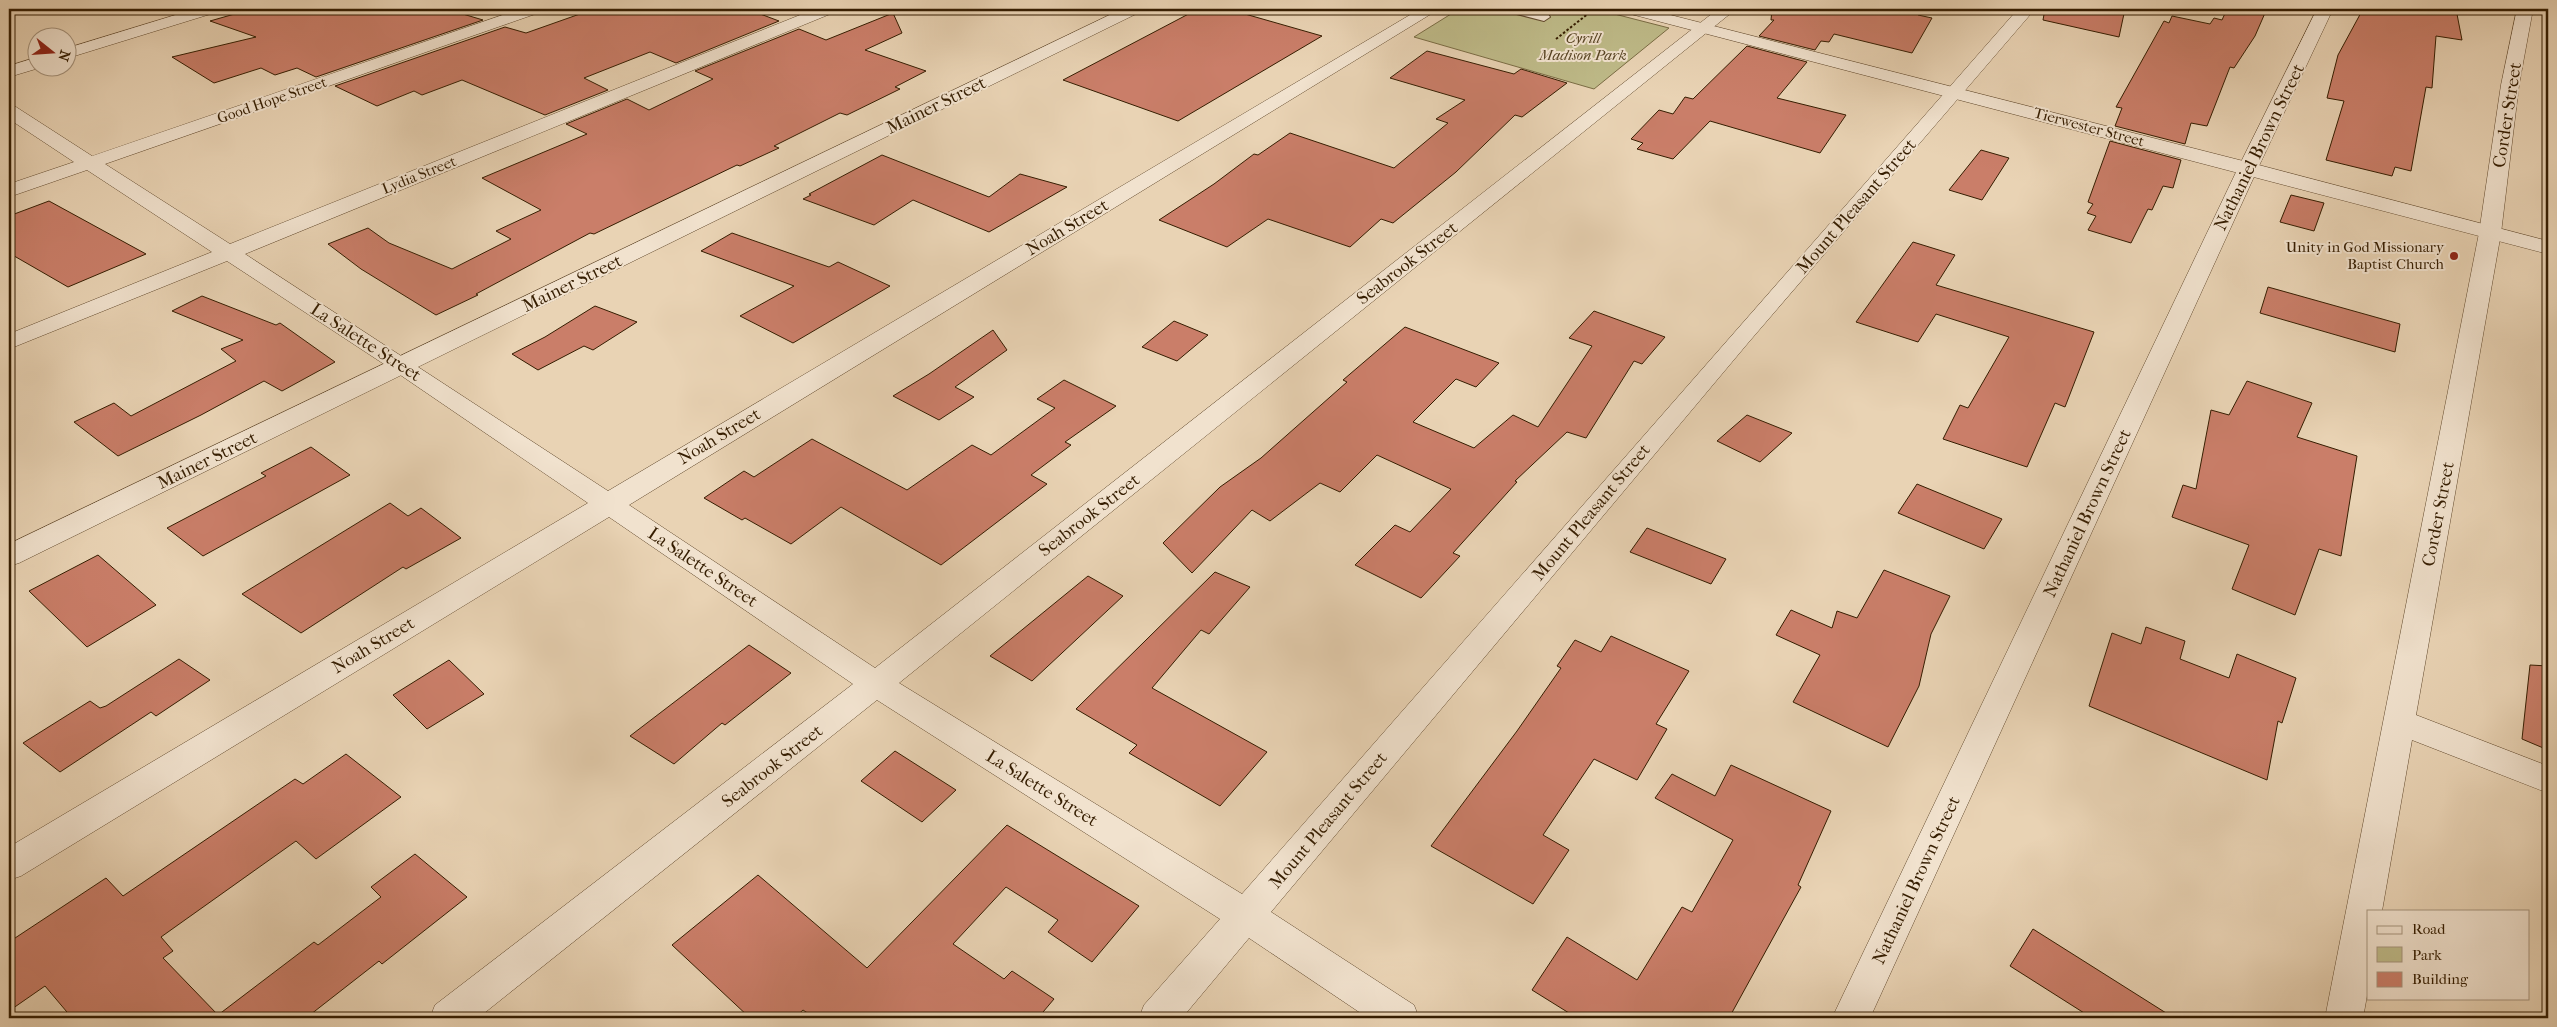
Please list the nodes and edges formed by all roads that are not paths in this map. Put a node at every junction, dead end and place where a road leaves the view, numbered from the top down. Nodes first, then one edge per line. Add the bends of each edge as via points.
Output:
1 (211, 9) edge
2 (535, 9) edge
3 (829, 9) edge
4 (1134, 9) edge
5 (1432, 9) edge
6 (1513, 9) edge
7 (1629, 9) edge
8 (1728, 9) edge
9 (2027, 9) edge
10 (2325, 9) edge
11 (2525, 9) edge
12 (1544, 17) dead end
13 (1704, 28) junction
14 (78, 49) edge
15 (28, 65) edge
16 (9, 72) edge
17 (1955, 92) junction
18 (9, 111) edge
19 (88, 164) junction
20 (2248, 168) junction
21 (9, 191) edge
22 (2490, 233) junction
23 (2548, 248) edge
24 (228, 252) junction
25 (9, 342) edge
26 (402, 365) junction
27 (607, 503) junction
28 (9, 556) edge
29 (876, 684) junction
30 (2400, 721) junction
31 (2548, 780) edge
32 (9, 865) edge
33 (1246, 916) junction
34 (449, 1018) edge
35 (1158, 1018) edge
36 (1400, 1018) edge
37 (1851, 1018) edge
38 (2344, 1018) edge

1 - 14 street
2 - 19 street, Good Hope Street
3 - 24 street, Lydia Street
4 - 26 street, Mainer Street
5 - 27 street, Noah Street
6 - 12 lane
7 - 13 street, Tierwester Street
8 - 13 street, Seabrook Street
9 - 17 street, Mount Pleasant Street
10 - 20 street, Nathaniel Brown Street
11 - 22 street, Corder Street via 2510,85
13 - 17 street, Tierwester Street
13 - 29 street, Seabrook Street
15 - 16 street
17 - 20 street, Tierwester Street
17 - 33 street, Mount Pleasant Street via 1733,346
18 - 19 street, La Salette Street
19 - 21 street, Good Hope Street
19 - 24 street, La Salette Street
20 - 22 street, Tierwester Street
20 - 37 street, Nathaniel Brown Street
22 - 23 street, Tierwester Street
22 - 30 street, Corder Street
24 - 25 street, Lydia Street
24 - 26 street, La Salette Street
26 - 27 street, La Salette Street
26 - 28 street, Mainer Street
27 - 29 street, La Salette Street
27 - 32 street, Noah Street
29 - 33 street, La Salette Street
29 - 34 street, Seabrook Street
30 - 31 street
30 - 38 street, Corder Street
33 - 35 street, Mount Pleasant Street
33 - 36 street, La Salette Street

